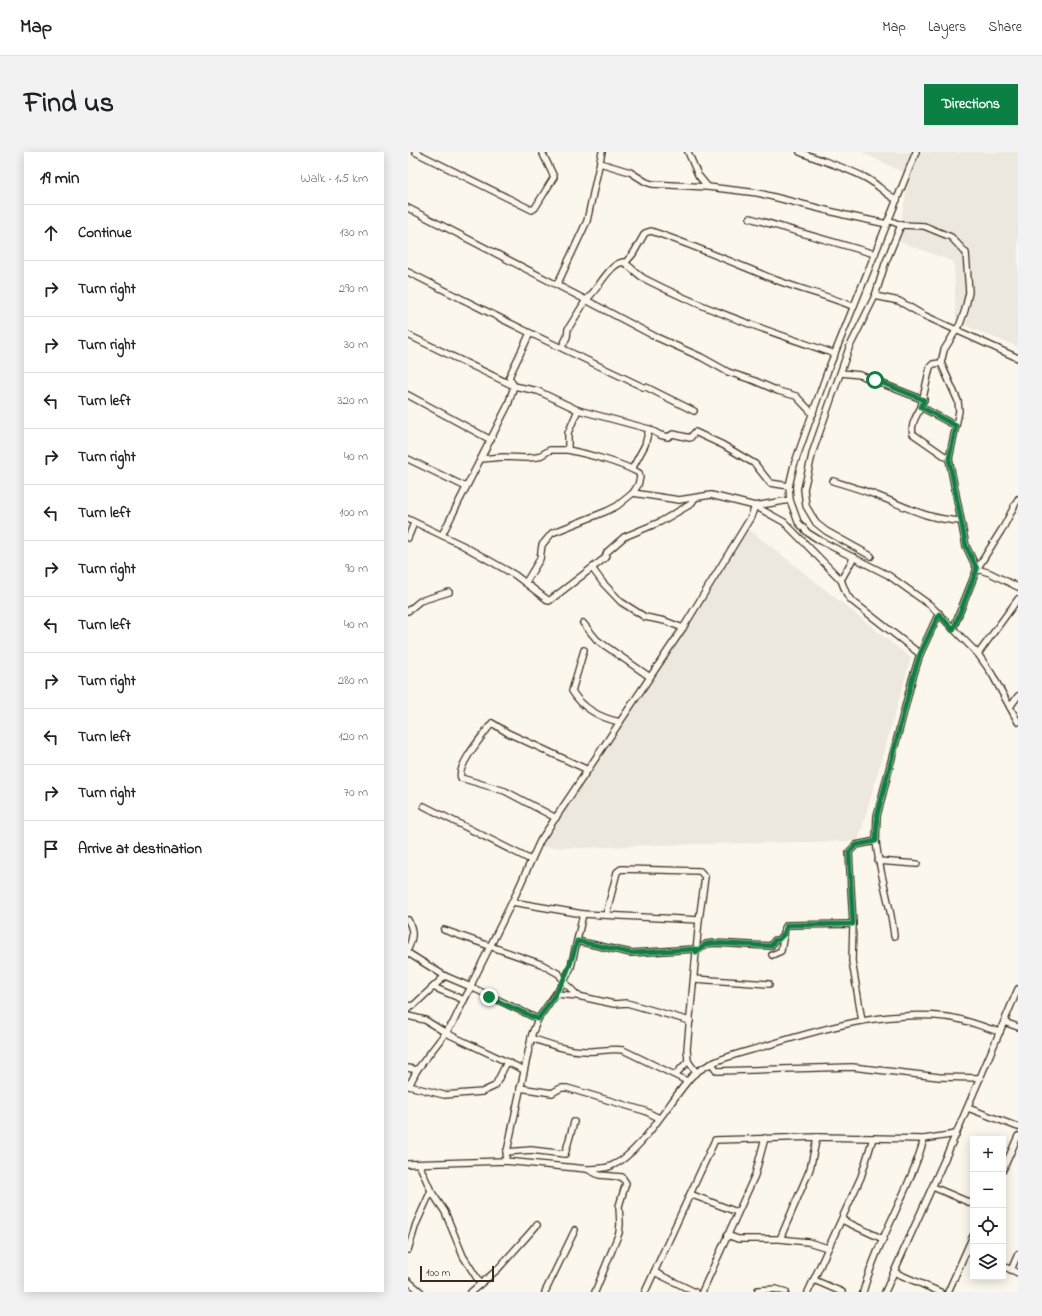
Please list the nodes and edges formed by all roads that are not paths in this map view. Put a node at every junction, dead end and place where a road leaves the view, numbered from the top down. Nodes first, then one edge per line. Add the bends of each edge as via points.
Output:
1 (415, 152) edge
2 (542, 152) edge
3 (602, 152) edge
4 (688, 152) edge
5 (800, 152) edge
6 (916, 152) edge
7 (600, 164) junction
8 (708, 187) junction
9 (897, 200) junction
10 (408, 208) edge
11 (750, 218) dead end
12 (888, 222) junction
13 (901, 225) junction
14 (875, 254) junction
15 (625, 263) junction
16 (408, 272) edge
17 (557, 285) junction
18 (875, 296) junction
19 (586, 300) junction
20 (854, 307) junction
21 (956, 330) junction
22 (530, 333) junction
23 (408, 335) edge
24 (562, 347) junction
25 (835, 354) junction
26 (1018, 358) edge
27 (941, 363) junction
28 (841, 373) junction
29 (514, 386) junction
30 (408, 395) edge
31 (924, 400) junction
32 (921, 407) junction
33 (578, 410) junction
34 (694, 411) dead end
35 (813, 414) junction
36 (956, 426) junction
37 (649, 429) junction
38 (491, 440) junction
39 (568, 450) junction
40 (408, 459) edge
41 (481, 459) junction
42 (949, 459) junction
43 (632, 469) junction
44 (833, 481) dead end
45 (789, 486) junction
46 (466, 487) junction
47 (633, 493) junction
48 (695, 498) junction
49 (790, 500) junction
50 (1017, 503) edge
51 (754, 506) junction
52 (408, 519) edge
53 (960, 521) junction
54 (414, 522) junction
55 (442, 535) junction
56 (408, 538) edge
57 (871, 556) dead end
58 (854, 557) junction
59 (592, 568) junction
60 (977, 569) junction
61 (841, 580) junction
62 (526, 582) junction
63 (1018, 587) edge
64 (449, 592) dead end
65 (1018, 599) edge
66 (408, 611) edge
67 (939, 614) junction
68 (583, 623) dead end
69 (683, 628) junction
70 (953, 630) junction
71 (584, 650) dead end
72 (920, 654) junction
73 (978, 654) junction
74 (650, 677) junction
75 (1018, 696) edge
76 (1010, 707) junction
77 (620, 722) junction
78 (1018, 722) edge
79 (588, 770) junction
80 (424, 806) dead end
81 (556, 818) junction
82 (876, 841) junction
83 (531, 860) junction
84 (878, 861) junction
85 (917, 864) dead end
86 (512, 902) junction
87 (583, 914) junction
88 (606, 915) junction
89 (408, 920) edge
90 (699, 920) junction
91 (853, 924) junction
92 (444, 930) dead end
93 (784, 934) junction
94 (894, 936) dead end
95 (577, 941) junction
96 (490, 947) junction
97 (408, 948) edge
98 (696, 951) junction
99 (408, 953) edge
100 (772, 955) dead end
101 (445, 976) junction
102 (694, 979) junction
103 (564, 982) junction
104 (769, 984) dead end
105 (433, 987) junction
106 (470, 987) junction
107 (1018, 989) edge
108 (556, 994) junction
109 (578, 996) junction
110 (464, 1000) junction
111 (408, 1009) edge
112 (408, 1016) edge
113 (538, 1019) junction
114 (690, 1021) junction
115 (862, 1021) junction
116 (1004, 1022) junction
117 (1018, 1027) edge
118 (1000, 1032) junction
119 (446, 1033) junction
120 (531, 1038) junction
121 (688, 1061) junction
122 (507, 1062) junction
123 (712, 1064) junction
124 (408, 1068) edge
125 (417, 1070) junction
126 (524, 1070) junction
127 (696, 1072) junction
128 (676, 1074) junction
129 (980, 1078) junction
130 (687, 1081) junction
131 (408, 1086) edge
132 (520, 1088) junction
133 (968, 1108) junction
134 (659, 1118) junction
135 (574, 1122) dead end
136 (1018, 1127) edge
137 (956, 1134) junction
138 (1018, 1136) edge
139 (817, 1137) junction
140 (765, 1138) junction
141 (873, 1138) junction
142 (924, 1139) junction
143 (506, 1152) junction
144 (505, 1161) junction
145 (1006, 1163) edge
146 (408, 1164) edge
147 (419, 1164) junction
148 (587, 1169) junction
149 (933, 1187) junction
150 (431, 1191) junction
151 (690, 1194) junction
152 (970, 1203) edge
153 (737, 1212) junction
154 (842, 1220) junction
155 (537, 1225) dead end
156 (575, 1230) dead end
157 (728, 1235) junction
158 (780, 1239) junction
159 (883, 1239) junction
160 (828, 1248) junction
161 (408, 1250) edge
162 (970, 1250) edge
163 (1018, 1254) edge
164 (1006, 1268) edge
165 (1011, 1270) junction
166 (654, 1272) junction
167 (894, 1272) junction
168 (1018, 1272) edge
169 (814, 1280) junction
170 (408, 1281) edge
171 (480, 1283) junction
172 (758, 1290) dead end
173 (421, 1292) edge
174 (471, 1292) edge
175 (545, 1292) edge
176 (595, 1292) edge
177 (645, 1292) edge
178 (696, 1292) edge
179 (702, 1292) edge
180 (786, 1292) edge
181 (808, 1292) edge
182 (842, 1292) edge
183 (862, 1292) edge
184 (885, 1292) edge
185 (940, 1292) edge
186 (948, 1292) edge

1 - 2 street via 532,210 554,177
3 - 7 street
4 - 8 street via 698,175
5 - 9 street via 864,176 884,194
6 - 9 street
7 - 8 street via 630,172 652,184
7 - 17 street via 587,221
8 - 12 street via 758,193 845,215
9 - 12 street
10 - 17 street
11 - 14 street
12 - 13 street
12 - 14 street
13 - 18 street
13 - 21 street via 924,226 951,237 966,253 969,292 966,310
14 - 20 street
15 - 19 street via 614,265
15 - 20 street via 645,233 650,230 701,248 779,281 829,296
15 - 25 street via 645,279 694,302
16 - 22 street
17 - 19 street
18 - 21 street via 899,301
18 - 28 street via 848,348
19 - 24 street via 568,329
19 - 35 street via 728,372 796,396
20 - 25 street
21 - 26 street
21 - 27 street via 944,350
22 - 24 street
22 - 29 street via 509,377
23 - 29 street
24 - 34 street
25 - 35 street
27 - 31 street via 933,364 930,368
27 - 36 street via 958,401
28 - 31 street via 860,375
28 - 57 street via 810,460 804,497 809,513 821,528
29 - 33 street via 538,391
29 - 38 street
30 - 38 street
31 - 32 street
32 - 36 street
32 - 42 street via 911,430 913,434
33 - 37 street
33 - 39 street via 568,433
35 - 45 street
36 - 42 street
37 - 43 street via 645,445
37 - 45 street via 660,436 668,437 673,434 690,438 695,432 755,464 770,483
38 - 41 street
39 - 41 street via 550,450 538,457
39 - 43 street
40 - 46 street
41 - 46 street
42 - 53 street
43 - 47 street via 640,477
44 - 53 street via 875,494 925,516
45 - 49 street
46 - 55 street
47 - 48 street via 669,499
47 - 62 street via 607,511 552,533 542,545 540,559
48 - 51 street via 711,495
48 - 59 street via 691,504 660,522 624,537
49 - 51 street
49 - 58 street via 798,522 808,533
50 - 60 street
51 - 61 street via 784,522
51 - 69 street via 751,517
52 - 54 street
53 - 60 street via 969,554
54 - 55 street
54 - 56 street
55 - 62 street
58 - 61 street
58 - 67 street via 909,589
59 - 62 street via 549,601
59 - 69 street via 603,583 626,605 645,617
60 - 63 street
60 - 70 street
61 - 72 street via 852,600
64 - 66 street via 420,601
65 - 73 street
67 - 70 street
67 - 72 street
68 - 74 street via 597,640
69 - 74 street
70 - 73 street
71 - 77 street via 572,691 595,713 608,720
72 - 82 street via 877,816
73 - 76 street
74 - 77 street
75 - 76 street
76 - 78 street
77 - 79 street
79 - 81 street
79 - 81 street via 492,723 469,754 461,778 505,791
80 - 83 street
81 - 83 street
82 - 84 street
82 - 91 street via 856,845 849,852
83 - 86 street
84 - 85 street
84 - 94 street
86 - 87 street
86 - 96 street
87 - 88 street
87 - 95 street
88 - 90 street
88 - 90 street via 620,868 700,871 705,877
89 - 97 street via 413,938
90 - 98 street
91 - 93 street via 787,925
91 - 115 street via 852,961
92 - 96 street
93 - 98 street via 771,946 714,943 706,944
93 - 100 street via 781,951
95 - 98 street via 631,953
95 - 103 street via 571,967
96 - 103 street via 541,964 556,972
96 - 106 street
98 - 102 street
99 - 101 street
101 - 105 street
101 - 106 street
102 - 104 street
102 - 114 street
103 - 108 street
103 - 109 street
105 - 110 street
105 - 111 street
106 - 110 street
106 - 113 street
107 - 116 street
108 - 109 street
108 - 113 street
109 - 114 street via 614,1004 628,1003
110 - 119 street
112 - 119 street via 425,1020
113 - 120 street
114 - 121 street
115 - 118 street via 909,1016 947,1017
115 - 123 street via 847,1022
116 - 117 street
116 - 118 street
118 - 129 street
119 - 122 street
119 - 125 street
120 - 126 street
120 - 128 street via 554,1046 579,1050 623,1050
121 - 127 street
121 - 128 street
122 - 126 street
122 - 131 street via 499,1080 490,1090 439,1095
123 - 127 street
123 - 129 street via 717,1071 852,1067 939,1077
124 - 125 street
125 - 131 street
126 - 132 street
127 - 130 street
128 - 130 street
129 - 133 street
130 - 134 street
132 - 134 street via 552,1093 567,1088 640,1109
132 - 143 street
133 - 136 street
133 - 137 street
134 - 148 street via 624,1159 611,1166
135 - 143 street via 564,1154 531,1150
137 - 142 street
137 - 149 street
138 - 145 street
139 - 140 street
139 - 141 street
139 - 158 street via 810,1169
140 - 151 street via 715,1140
140 - 153 street via 755,1175
141 - 142 street
141 - 154 street via 866,1164
142 - 159 street via 912,1174
143 - 144 street
144 - 147 street
144 - 148 street
146 - 147 street
147 - 150 street
148 - 176 street via 599,1175 622,1177 626,1183 619,1206 619,1233
149 - 152 street
149 - 167 street
150 - 161 street
150 - 171 street via 445,1212 463,1256
151 - 153 street
151 - 166 street
153 - 157 street
154 - 159 street
154 - 160 street
155 - 171 street via 497,1270
156 - 175 street
157 - 158 street via 738,1239
157 - 179 street
158 - 160 street via 808,1242
159 - 183 street
160 - 169 street
162 - 186 street
163 - 165 street
164 - 165 street
165 - 168 street
166 - 177 street
166 - 178 street
167 - 184 street
167 - 185 street
169 - 181 street
169 - 182 street
170 - 173 street
171 - 174 street
172 - 180 street via 776,1289

